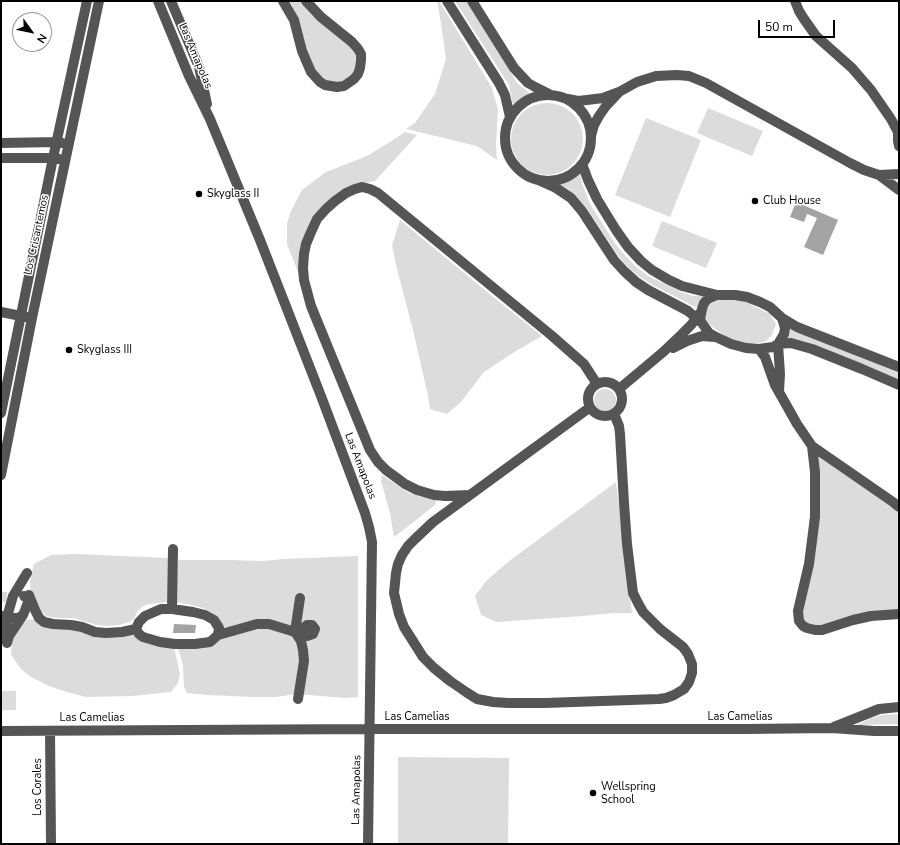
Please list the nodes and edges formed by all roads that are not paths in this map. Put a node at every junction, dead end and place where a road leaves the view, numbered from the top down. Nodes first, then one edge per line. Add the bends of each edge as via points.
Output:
1 (87, 1) edge
2 (99, 1) edge
3 (158, 1) edge
4 (171, 1) edge
5 (283, 1) edge
6 (306, 1) edge
7 (447, 1) edge
8 (472, 1) edge
9 (795, 1) edge
10 (82, 25) junction
11 (93, 27) junction
12 (618, 92) junction
13 (553, 95) junction
14 (565, 98) junction
15 (510, 117) junction
16 (210, 119) junction
17 (898, 133) edge
18 (590, 140) junction
19 (56, 142) junction
20 (1, 143) edge
21 (68, 145) junction
22 (899, 146) edge
23 (1, 158) edge
24 (53, 158) junction
25 (65, 160) junction
26 (582, 164) junction
27 (899, 174) edge
28 (879, 175) junction
29 (536, 179) junction
30 (899, 190) edge
31 (717, 296) junction
32 (1, 312) edge
33 (21, 315) junction
34 (32, 318) junction
35 (700, 318) junction
36 (782, 318) junction
37 (716, 337) junction
38 (778, 344) junction
39 (759, 349) junction
40 (662, 354) junction
41 (899, 367) edge
42 (597, 384) junction
43 (899, 385) edge
44 (619, 389) junction
45 (779, 392) junction
46 (589, 408) junction
47 (1, 413) edge
48 (614, 414) junction
49 (812, 446) junction
50 (1, 475) edge
51 (469, 495) junction
52 (899, 507) edge
53 (173, 549) dead end
54 (10, 597) junction
55 (29, 598) junction
56 (300, 598) dead end
57 (172, 609) junction
58 (899, 614) edge
59 (23, 615) junction
60 (4, 616) edge
61 (136, 629) junction
62 (297, 632) junction
63 (218, 635) junction
64 (298, 699) dead end
65 (899, 707) edge
66 (832, 728) junction
67 (370, 729) junction
68 (1, 731) edge
69 (50, 731) junction
70 (899, 732) edge
71 (50, 844) edge
72 (368, 844) edge

1 - 10 street, Los Crisantemos
2 - 11 street, Los Crisantemos
3 - 16 street, Las Amapolas
4 - 16 street, Las Amapolas via 199,67
5 - 6 street via 294,20 302,51 311,72 325,85 344,86 358,74 361,54 352,42
7 - 15 street via 499,82
8 - 13 street via 521,77 536,88
9 - 17 street via 799,12 816,36 871,90
10 - 11 street
10 - 19 street, Los Crisantemos
11 - 21 street, Los Crisantemos
12 - 14 street via 587,100
12 - 18 street via 599,116
12 - 28 street via 656,76 689,76 850,163
13 - 14 street
13 - 15 street via 540,95 528,100
14 - 18 street via 576,105 584,115 589,127
15 - 29 street via 505,142 508,155 524,174
16 - 67 street, Las Amapolas via 280,292 369,527 372,542
17 - 22 street
18 - 26 street
19 - 20 street
19 - 21 street
19 - 24 street, Los Crisantemos
21 - 25 street, Los Crisantemos
23 - 24 street
24 - 25 street
24 - 33 street, Los Crisantemos
25 - 34 street, Los Crisantemos
26 - 29 street via 561,178
26 - 31 street via 596,199 628,247 641,261 682,286
27 - 28 street
28 - 30 street
29 - 35 street via 556,188 574,201 614,260 636,282
31 - 35 street via 704,303
31 - 36 street via 747,297 770,307
32 - 33 street
33 - 34 street
33 - 47 street, Los Crisantemos
34 - 50 street, Los Crisantemos
35 - 37 street via 709,333
35 - 40 street
36 - 38 street via 785,328
36 - 41 street via 798,328
37 - 39 street via 731,344
37 - 40 street via 702,336
38 - 39 street
38 - 43 street via 791,343 812,349
38 - 45 street
39 - 45 street via 765,357
40 - 44 street
42 - 44 street via 609,382
42 - 46 street via 588,394
42 - 51 street via 584,364 551,335 378,193 370,189 355,189 335,201 317,220 306,244 304,280 311,306 370,450 386,470 417,490 434,495
44 - 48 street via 622,400 620,408
45 - 49 street
46 - 48 street via 600,416
46 - 51 street
48 - 51 street via 620,434 633,593 643,612 683,647 692,664 689,682 684,689 674,695 659,699 493,702 477,699 434,668 423,657 404,627 394,593 396,573 402,555 415,539
49 - 52 street
49 - 58 street via 816,472 815,517 809,564 798,611 799,621 807,628 822,630 871,616
53 - 57 street
54 - 55 street via 23,595
54 - 55 street via 27,574
54 - 60 street
55 - 59 street
55 - 61 street via 39,618 44,622 106,633
56 - 62 street
57 - 61 street via 161,609 145,616
57 - 63 street via 205,615 214,620 219,628
59 - 60 street via 18,618
59 - 60 street via 7,643
61 - 63 street via 143,637 176,644 210,642
62 - 63 street via 269,624 256,624
62 - 64 street via 304,661
65 - 66 street, Las Camelias via 879,709
66 - 67 street, Las Camelias
66 - 70 street, Las Camelias
67 - 69 street, Las Camelias
67 - 72 street, Las Amapolas
68 - 69 street, Las Camelias
69 - 71 street, Los Corales

